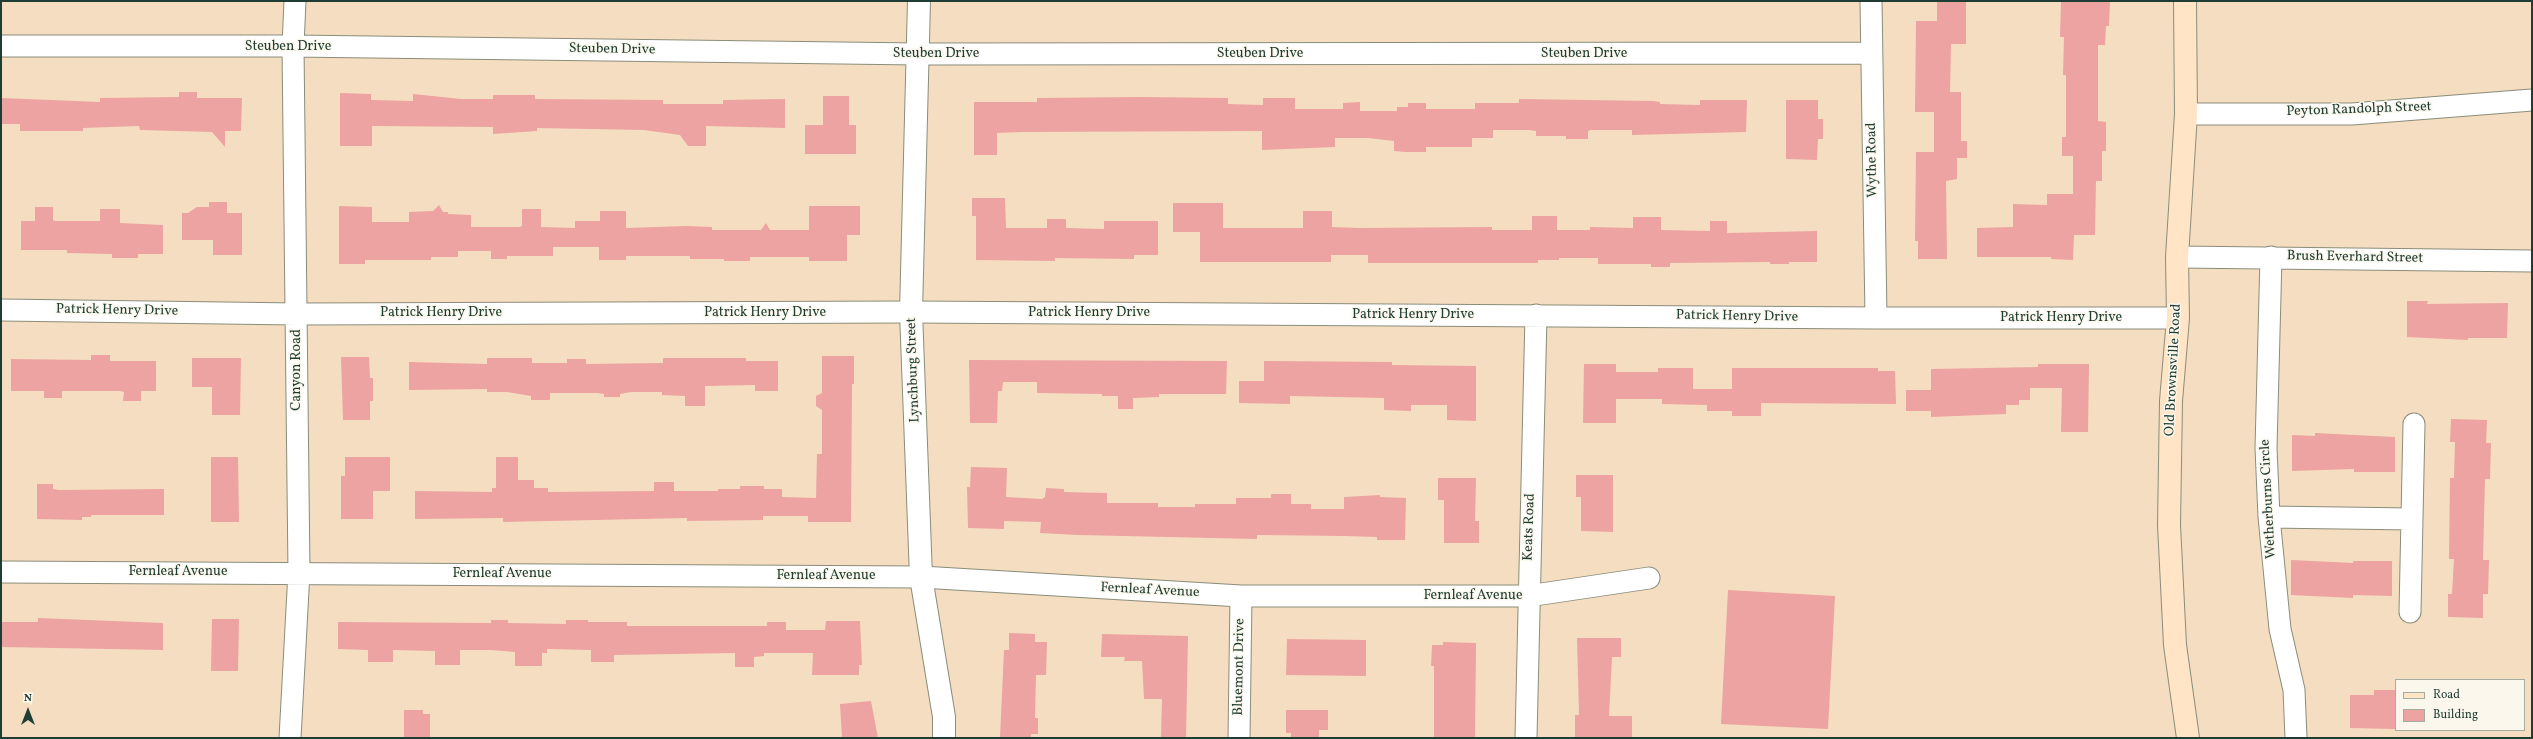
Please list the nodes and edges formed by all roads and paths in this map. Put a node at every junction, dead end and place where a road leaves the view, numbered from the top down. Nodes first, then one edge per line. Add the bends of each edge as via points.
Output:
1 (295, 1) edge
2 (919, 1) edge
3 (1871, 1) edge
4 (2185, 1) edge
5 (1, 46) edge
6 (293, 46) junction
7 (1871, 53) junction
8 (919, 54) junction
9 (2532, 100) edge
10 (2186, 114) junction
11 (2177, 256) junction
12 (2271, 257) junction
13 (2532, 261) edge
14 (1, 310) edge
15 (911, 312) junction
16 (297, 314) junction
17 (1536, 315) junction
18 (1876, 318) junction
19 (2178, 318) junction
20 (2414, 424) dead end
21 (2269, 517) junction
22 (2412, 519) junction
23 (1, 572) edge
24 (299, 572) junction
25 (921, 577) junction
26 (1649, 578) dead end
27 (1241, 596) junction
28 (1528, 596) junction
29 (2410, 612) dead end
30 (290, 738) edge
31 (944, 738) edge
32 (1238, 738) edge
33 (1526, 738) edge
34 (2188, 738) edge
35 (2296, 738) edge

1 - 6 street, Canyon Road
2 - 8 street, Lynchburg Street
3 - 7 street, Wythe Road
4 - 10 main road, Old Brownsville Road
5 - 6 street, Steuben Drive
6 - 8 street, Steuben Drive
6 - 16 street, Canyon Road
7 - 8 street, Steuben Drive
7 - 18 street, Wythe Road
8 - 15 street, Lynchburg Street
9 - 10 street, Peyton Randolph Street via 2352,114
10 - 11 main road, Old Brownsville Road
11 - 12 street, Brush Everhard Street
11 - 19 main road, Old Brownsville Road
12 - 13 street, Brush Everhard Street
12 - 21 street, Wetherburns Circle via 2266,448
14 - 16 street, Patrick Henry Drive
15 - 16 street, Patrick Henry Drive
15 - 17 street, Patrick Henry Drive
15 - 25 street, Lynchburg Street
16 - 24 street, Canyon Road
17 - 18 street, Patrick Henry Drive
17 - 28 street, Keats Road
18 - 19 street, Patrick Henry Drive
19 - 34 main road, Old Brownsville Road via 2171,401 2169,524 2175,645
20 - 22 street
21 - 22 street
21 - 35 street, Wetherburns Circle via 2280,629 2294,690
22 - 29 street
23 - 24 street, Fernleaf Avenue
24 - 25 street, Fernleaf Avenue
24 - 30 street, Canyon Road
25 - 27 street, Fernleaf Avenue
25 - 31 street, Lynchburg Street via 944,717
26 - 28 street, Fernleaf Avenue
27 - 28 street, Fernleaf Avenue
27 - 32 street, Bluemont Drive
28 - 33 street, Keats Road

